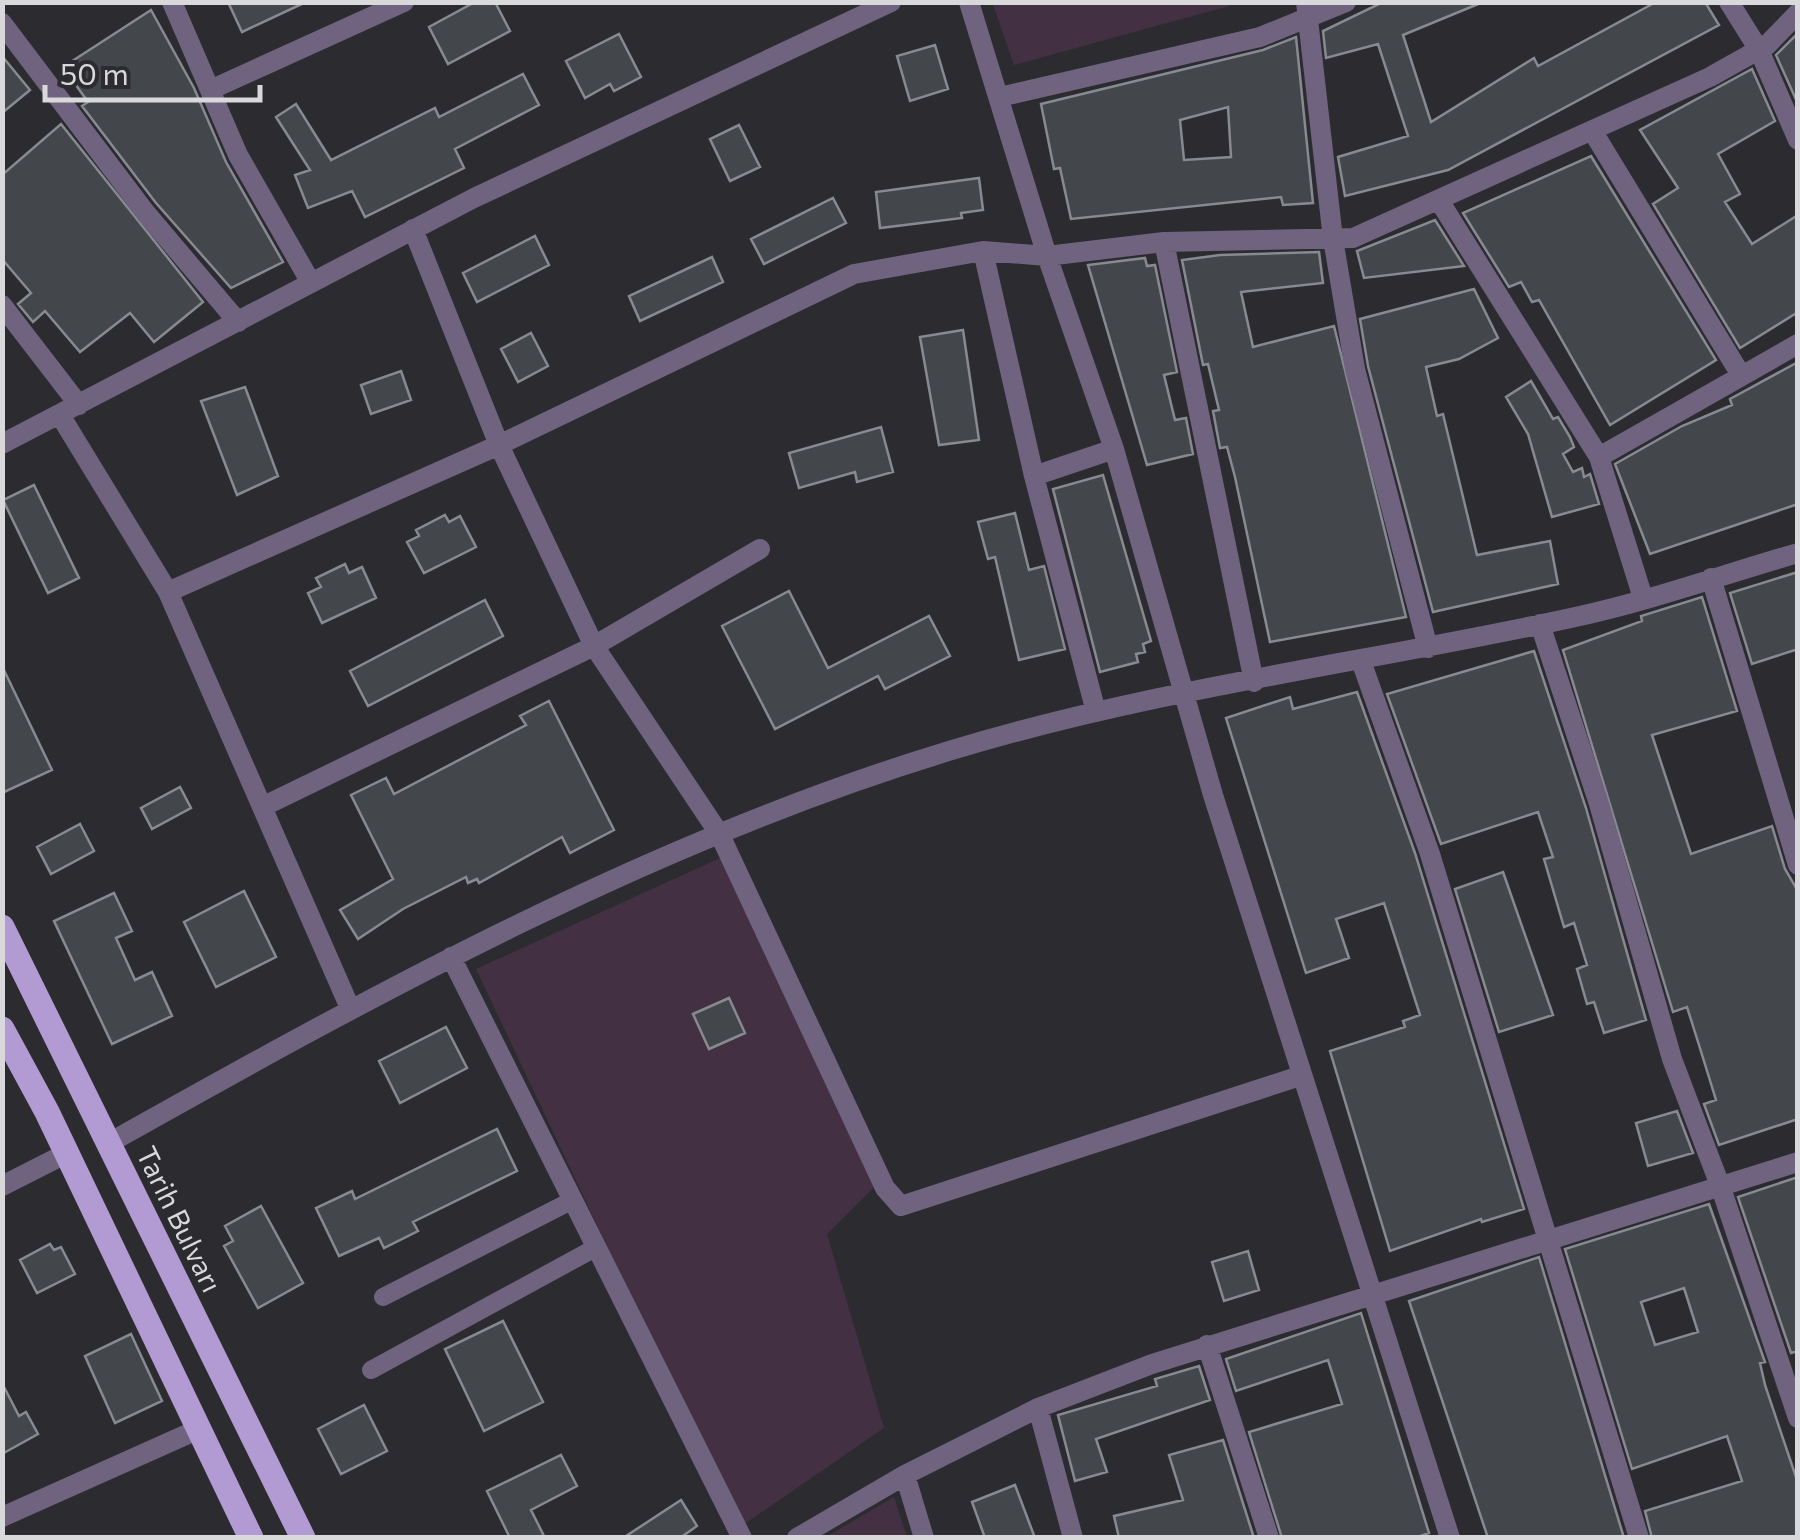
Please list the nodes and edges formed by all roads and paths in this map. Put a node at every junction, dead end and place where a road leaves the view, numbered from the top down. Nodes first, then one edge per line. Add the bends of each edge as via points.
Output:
1 (172, 2) edge
2 (404, 2) edge
3 (891, 2) edge
4 (970, 2) edge
5 (1346, 2) edge
6 (1729, 2) edge
7 (1308, 10) edge
8 (1798, 13) edge
9 (2, 24) edge
10 (1759, 50) junction
11 (210, 90) junction
12 (1000, 97) junction
13 (1593, 132) junction
14 (1798, 140) edge
15 (1440, 202) junction
16 (412, 229) junction
17 (1334, 240) junction
18 (1164, 242) junction
19 (983, 251) junction
20 (1047, 256) junction
21 (310, 281) junction
22 (2, 305) edge
23 (238, 322) junction
24 (1798, 344) edge
25 (1742, 375) junction
26 (69, 410) junction
27 (2, 444) edge
28 (498, 445) junction
29 (1114, 448) junction
30 (1599, 458) junction
31 (1034, 476) junction
32 (760, 548) dead end
33 (1798, 554) edge
34 (1711, 578) junction
35 (168, 592) junction
36 (1643, 598) junction
37 (1540, 624) junction
38 (594, 646) junction
39 (1428, 648) junction
40 (1361, 661) junction
41 (1254, 682) junction
42 (1183, 695) junction
43 (1096, 712) junction
44 (264, 806) junction
45 (720, 835) junction
46 (1798, 865) edge
47 (2, 927) edge
48 (451, 957) junction
49 (350, 1008) junction
50 (2, 1029) edge
51 (1300, 1076) junction
52 (109, 1143) junction
53 (67, 1153) junction
54 (1798, 1162) edge
55 (2, 1186) edge
56 (1721, 1188) junction
57 (573, 1200) junction
58 (1552, 1242) junction
59 (596, 1248) junction
60 (383, 1297) dead end
61 (1371, 1297) junction
62 (1207, 1345) junction
63 (370, 1370) dead end
64 (1038, 1408) junction
65 (1798, 1418) edge
66 (199, 1430) junction
67 (905, 1475) junction
68 (2, 1517) edge
69 (251, 1538) edge
70 (304, 1538) edge
71 (742, 1538) edge
72 (797, 1538) edge
73 (924, 1538) edge
74 (1073, 1538) edge
75 (1269, 1538) edge
76 (1450, 1538) edge
77 (1639, 1538) edge

1 - 11 street
2 - 11 street
3 - 16 street
4 - 12 street
5 - 7 street
6 - 10 street
7 - 12 street via 1260,37
7 - 17 street
8 - 10 street
9 - 23 street via 144,212
10 - 13 street
10 - 14 street
11 - 21 street via 238,155
12 - 20 street
13 - 15 street
13 - 25 street
15 - 17 street
15 - 30 street
16 - 21 street
16 - 28 street
17 - 18 street
17 - 39 street via 1355,369
18 - 20 street
18 - 41 street
19 - 20 street
19 - 28 street via 854,274
19 - 31 street
20 - 29 street
21 - 23 street
22 - 26 street
23 - 26 street
24 - 25 street
25 - 30 street
26 - 27 street
26 - 35 street
28 - 35 street
28 - 38 street
29 - 31 street
29 - 42 street
30 - 36 street
31 - 43 street
32 - 38 street
33 - 34 street
34 - 36 street
34 - 46 street
35 - 44 street
36 - 37 street
37 - 39 street
37 - 56 street via 1672,1059
38 - 44 street
38 - 45 street
39 - 40 street
40 - 41 street
40 - 58 street via 1430,854
41 - 42 street
42 - 43 street
42 - 51 street
43 - 45 street via 830,789
44 - 49 street
45 - 48 street
45 - 51 street via 885,1188 902,1206
47 - 52 main road, Tarih Bulvarı
48 - 49 street
48 - 57 street
49 - 52 street
50 - 53 main road
51 - 61 street
52 - 70 main road, Tarih Bulvarı
53 - 55 street
53 - 66 main road
54 - 56 street
56 - 58 street
56 - 65 street
57 - 59 street
57 - 60 lane
58 - 61 street
58 - 77 street
59 - 63 lane
59 - 71 street
61 - 62 street
61 - 76 street
62 - 64 street
62 - 75 street
64 - 67 street
64 - 74 street
66 - 68 street
66 - 69 main road
67 - 72 street
67 - 73 street

